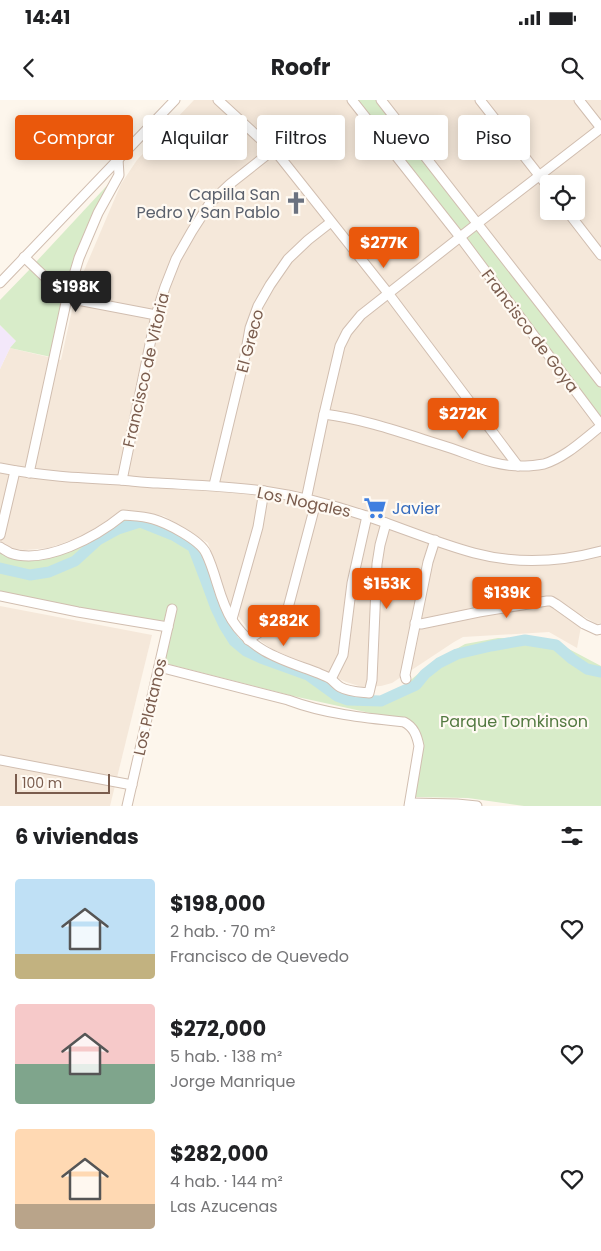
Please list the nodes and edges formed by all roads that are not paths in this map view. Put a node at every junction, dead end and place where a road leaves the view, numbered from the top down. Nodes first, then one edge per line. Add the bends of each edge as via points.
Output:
1 (175, 100) edge
2 (218, 100) edge
3 (352, 100) edge
4 (381, 100) edge
5 (480, 100) edge
6 (580, 100) edge
7 (601, 128) edge
8 (257, 136) edge
9 (133, 143) edge
10 (117, 160) edge
11 (118, 160) edge
12 (260, 160) edge
13 (283, 160) edge
14 (539, 175) junction
15 (574, 220) edge
16 (331, 222) junction
17 (478, 223) junction
18 (460, 237) junction
19 (601, 255) edge
20 (24, 257) junction
21 (0, 283) edge
22 (388, 293) junction
23 (67, 298) junction
24 (156, 315) junction
25 (601, 382) edge
26 (324, 414) junction
27 (601, 425) edge
28 (518, 466) junction
29 (0, 468) edge
30 (15, 471) junction
31 (29, 473) junction
32 (122, 480) junction
33 (214, 485) junction
34 (264, 491) junction
35 (306, 500) junction
36 (316, 502) junction
37 (367, 516) junction
38 (386, 523) junction
39 (0, 535) edge
40 (436, 540) junction
41 (0, 547) edge
42 (601, 551) edge
43 (0, 596) edge
44 (172, 609) dead end
45 (232, 619) junction
46 (415, 623) junction
47 (168, 627) junction
48 (601, 629) edge
49 (248, 640) junction
50 (159, 667) junction
51 (331, 679) junction
52 (406, 679) dead end
53 (0, 760) edge
54 (132, 785) junction
55 (409, 804) edge
56 (127, 806) edge
57 (477, 806) edge

1 - 9 street
2 - 8 street
3 - 18 street, Francisco de Goya
4 - 17 street, Francisco de Goya
5 - 14 street
6 - 7 street
7 - 14 street
10 - 20 street
11 - 23 street via 119,175 98,213
12 - 24 street, Francisco de Vitoria via 210,204 176,259
13 - 16 street
14 - 17 street
15 - 19 street
16 - 22 street
16 - 33 street, El Greco via 288,259 258,306 250,328
17 - 18 street
17 - 25 street, Francisco de Goya
18 - 22 street
18 - 27 street, Francisco de Goya
20 - 21 street
20 - 23 street
22 - 26 street via 361,315 343,339
22 - 28 street
23 - 24 street
23 - 31 street
24 - 32 street, Francisco de Vitoria
26 - 28 street via 383,427 499,465
26 - 35 street
27 - 28 street via 554,459 543,464
29 - 30 street, Los Nogales
30 - 31 street, Los Nogales
30 - 39 street
31 - 32 street, Los Nogales
32 - 33 street, Los Nogales
33 - 34 street, Los Nogales
34 - 35 street, Los Nogales
34 - 45 street via 258,528
35 - 36 street, Los Nogales
36 - 37 street, Los Nogales
36 - 49 street via 288,608 282,617
37 - 38 street, Los Nogales
37 - 51 street via 352,583 344,654
38 - 40 street, Los Nogales
38 - 51 street via 377,564 369,693 345,689
40 - 42 street, Los Nogales via 474,553 504,558 571,558
40 - 46 street
41 - 45 street via 18,555 44,554 86,540 123,515 154,519 199,543 206,552
43 - 47 street
44 - 47 street, Los Platanos
45 - 49 street
46 - 48 street via 552,601 584,624
46 - 52 street
47 - 50 street, Los Platanos
49 - 51 street via 263,651
50 - 54 street, Los Platanos
50 - 55 street via 306,707 409,724 418,737 418,746
53 - 54 street
54 - 56 street, Los Platanos
55 - 57 street

